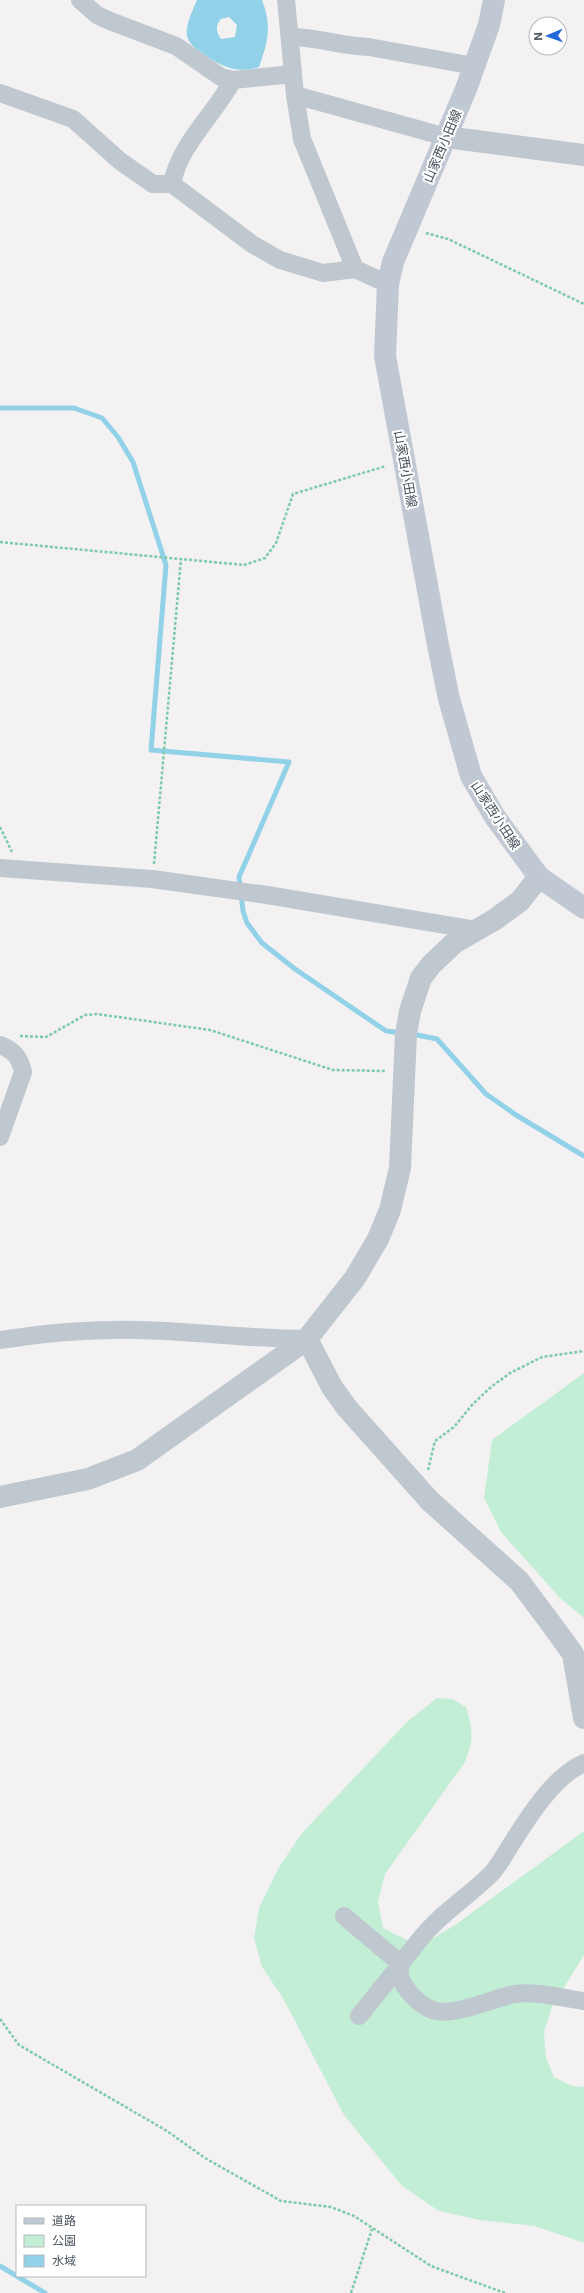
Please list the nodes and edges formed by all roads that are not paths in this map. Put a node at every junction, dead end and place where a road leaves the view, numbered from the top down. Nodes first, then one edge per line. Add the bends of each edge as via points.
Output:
1 (80, 0) edge
2 (286, 0) edge
3 (494, 0) edge
4 (290, 37) junction
5 (474, 66) junction
6 (293, 74) junction
7 (232, 80) junction
8 (0, 93) edge
9 (295, 95) junction
10 (446, 137) junction
11 (584, 154) edge
12 (172, 184) junction
13 (355, 269) junction
14 (388, 284) junction
15 (7, 868) edge
16 (539, 877) junction
17 (584, 908) edge
18 (476, 930) junction
19 (0, 1045) edge
20 (0, 1137) edge
21 (307, 1339) junction
22 (0, 1340) edge
23 (0, 1497) edge
24 (584, 1718) edge
25 (584, 1763) edge
26 (344, 1916) dead end
27 (401, 1964) junction
28 (584, 2001) edge
29 (358, 2016) dead end

1 - 7 street via 97,15 122,27 176,46 221,77
2 - 4 street
3 - 5 main road, 山家西小田線 via 489,25
4 - 5 street via 308,37
4 - 6 street
5 - 10 main road, 山家西小田線
6 - 7 street
6 - 9 street
7 - 12 street via 174,172
8 - 12 street via 73,119 120,161 153,184
9 - 10 street
9 - 13 street via 302,139
10 - 11 street
10 - 14 main road, 山家西小田線 via 393,262
12 - 13 street via 252,244 280,260 323,273
13 - 14 street
14 - 16 main road, 山家西小田線 via 385,356 449,699 471,776 495,817
15 - 18 street via 152,880 267,895
16 - 17 main road, 山家西小田線
16 - 18 street via 520,901
18 - 21 street via 442,952 421,978 410,1011 403,1068 400,1168 390,1210 378,1239 355,1278
19 - 20 street via 16,1054 23,1072
21 - 22 street via 90,1330
21 - 23 street via 136,1460 88,1479
21 - 24 street via 332,1387 347,1408 422,1492 519,1581 573,1654
25 - 27 street via 573,1768 533,1810 493,1872 440,1916
26 - 27 street
27 - 28 street via 402,1983 430,2009 458,2009 516,1994 542,1994
27 - 29 street

